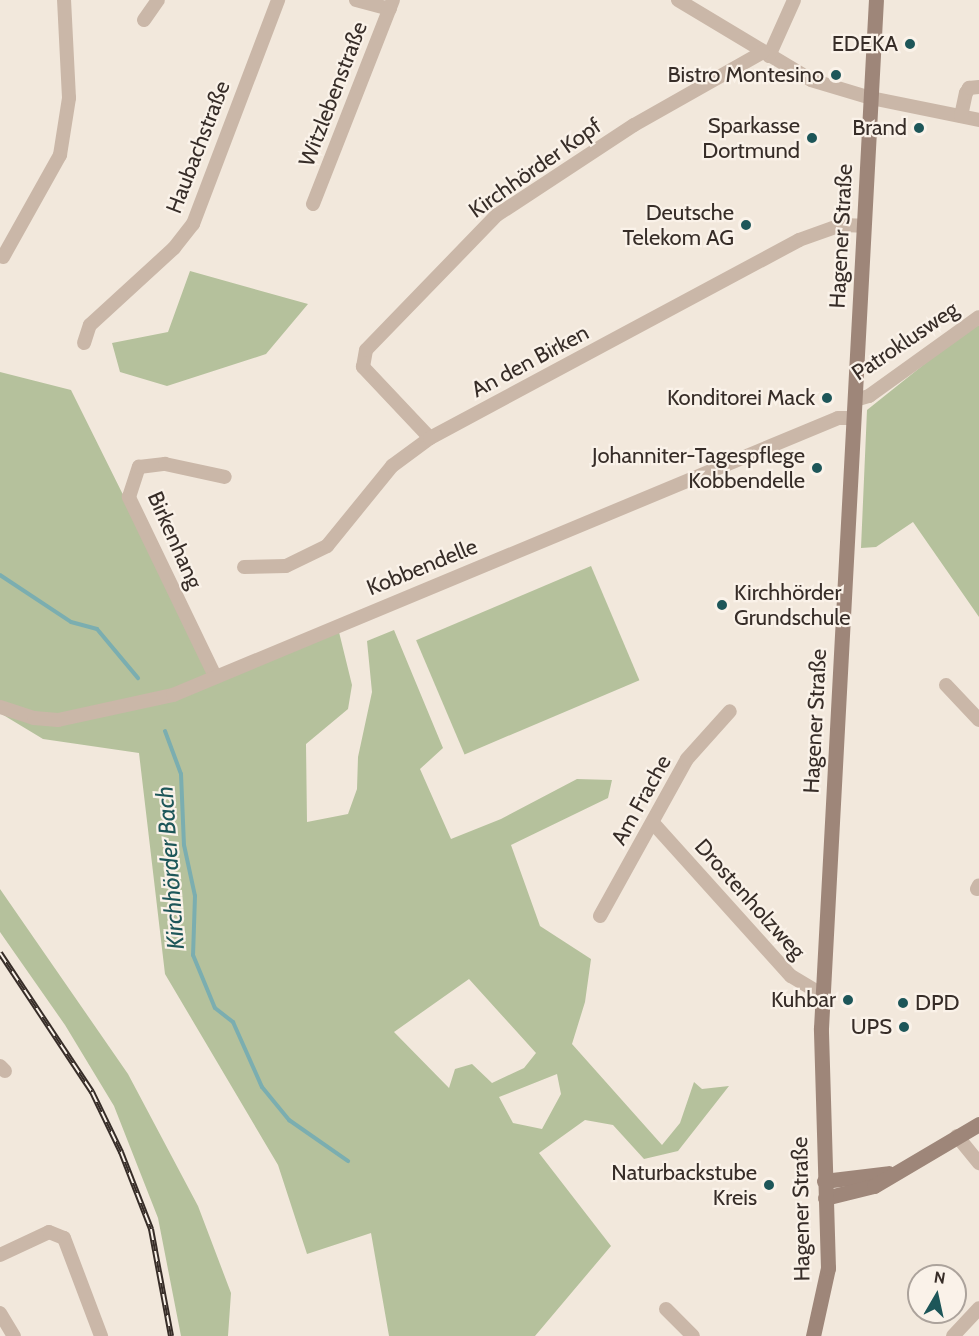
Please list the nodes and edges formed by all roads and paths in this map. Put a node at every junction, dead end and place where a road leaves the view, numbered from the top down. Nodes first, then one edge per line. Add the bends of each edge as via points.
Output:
1 (64, 0) edge
2 (158, 0) edge
3 (278, 0) edge
4 (356, 0) edge
5 (678, 0) edge
6 (794, 0) edge
7 (876, 0) edge
8 (391, 4) edge
9 (144, 20) dead end
10 (766, 54) junction
11 (979, 87) edge
12 (871, 98) junction
13 (961, 116) junction
14 (979, 120) edge
15 (313, 204) dead end
16 (864, 226) junction
17 (3, 257) dead end
18 (979, 317) edge
19 (84, 343) dead end
20 (855, 400) junction
21 (854, 418) junction
22 (430, 438) junction
23 (225, 477) dead end
24 (244, 567) dead end
25 (215, 676) junction
26 (946, 685) dead end
27 (0, 707) edge
28 (730, 711) dead end
29 (979, 720) edge
30 (653, 823) junction
31 (600, 916) dead end
32 (823, 995) junction
33 (979, 1124) edge
34 (957, 1136) junction
35 (979, 1163) edge
36 (892, 1172) junction
37 (824, 1181) junction
38 (825, 1198) junction
39 (0, 1255) edge
40 (979, 1308) edge
41 (666, 1309) dead end
42 (0, 1313) edge
43 (14, 1336) edge
44 (101, 1336) edge
45 (693, 1336) edge
46 (813, 1336) edge
47 (953, 1336) edge

1 - 17 street via 69,98 60,156
2 - 9 street
3 - 19 street, Haubachstraße via 193,224 174,249 90,325
4 - 8 street
5 - 10 street
6 - 10 street
7 - 12 main road, Hagener Straße
8 - 15 street, Witzlebenstraße
10 - 12 street via 811,80
10 - 22 street, Kirchhörder Kopf via 615,136 497,215 366,350 363,368
11 - 13 street via 969,88
12 - 13 street
12 - 16 main road, Hagener Straße
13 - 14 street
16 - 20 main road, Hagener Straße
16 - 22 street, An den Birken via 841,225 797,241
18 - 20 street, Patroklusweg via 869,396
20 - 21 main road, Hagener Straße
21 - 25 street, Kobbendelle via 838,418
21 - 32 main road, Hagener Straße
22 - 24 street, An den Birken via 392,466 327,546 286,566
23 - 25 street, Birkenhang via 165,464 139,467 129,497
25 - 27 street, Kobbendelle via 173,695 79,718 34,718
26 - 29 street
28 - 30 street, Am Frache via 687,759
30 - 31 street, Am Frache
30 - 32 street, Drostenholzweg via 791,976
32 - 37 main road, Hagener Straße
33 - 34 main road
34 - 35 street
34 - 36 main road
36 - 37 main road
36 - 38 main road via 862,1190
37 - 38 main road, Hagener Straße
38 - 46 main road, Hagener Straße via 828,1268
39 - 44 street via 49,1232 64,1238
40 - 47 street
41 - 45 street
42 - 43 street

